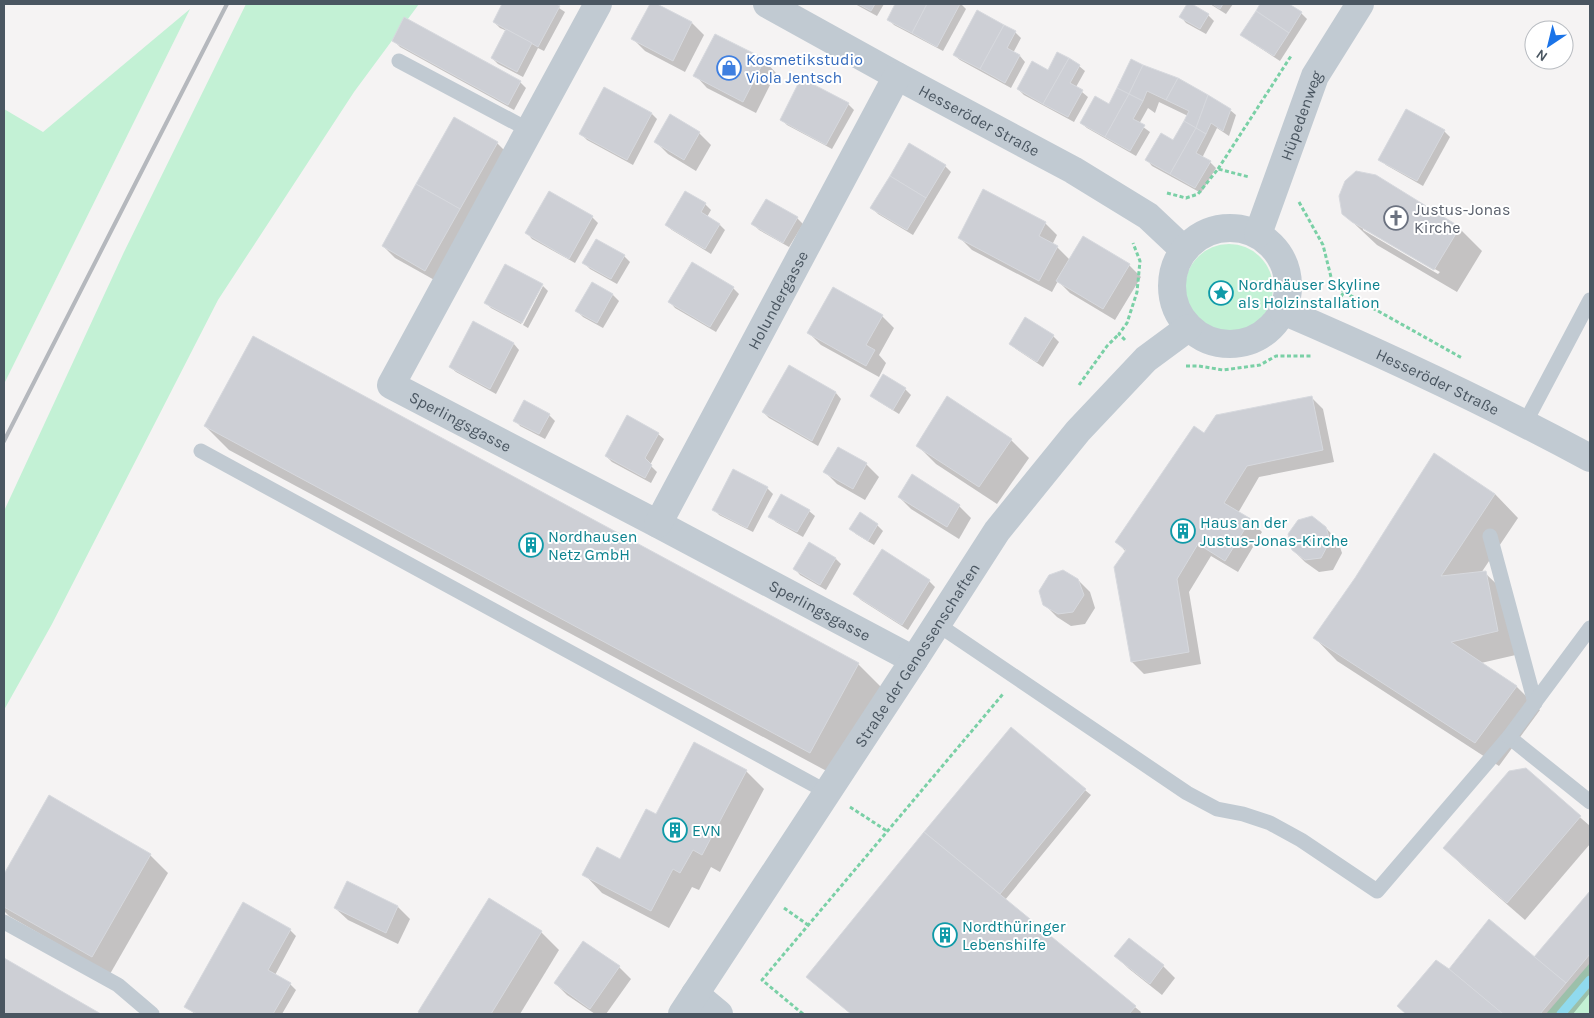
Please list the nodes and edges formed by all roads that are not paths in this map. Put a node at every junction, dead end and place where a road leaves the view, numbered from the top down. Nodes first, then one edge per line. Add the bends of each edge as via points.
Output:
1 (598, 4) edge
2 (1360, 4) edge
3 (771, 5) edge
4 (399, 61) dead end
5 (898, 76) junction
6 (529, 130) junction
7 (1258, 234) junction
8 (1183, 250) junction
9 (1590, 300) edge
10 (1283, 311) junction
11 (1188, 328) junction
12 (1525, 423) junction
13 (201, 451) dead end
14 (1590, 458) edge
15 (658, 524) junction
16 (1490, 536) dead end
17 (937, 624) junction
18 (1590, 628) edge
19 (914, 660) junction
20 (1534, 703) junction
21 (1509, 737) junction
22 (827, 792) junction
23 (1590, 802) edge
24 (4, 922) edge
25 (688, 1004) edge
26 (152, 1014) edge
27 (719, 1014) edge

1 - 6 street, Sperlingsgasse
2 - 7 street, Hüpedenweg via 1314,76
3 - 5 street, Hesseröder Straße
4 - 6 lane
5 - 8 street, Hesseröder Straße via 1073,170 1148,216
5 - 15 street, Holundergasse
6 - 15 street, Sperlingsgasse via 391,385
7 - 8 street via 1228,226 1206,232
7 - 10 street via 1275,248 1286,268 1288,297
8 - 11 street via 1171,277 1171,293
9 - 12 lane
10 - 11 street via 1259,337 1235,344 1207,340
10 - 12 street, Hesseröder Straße via 1394,359
11 - 17 street, Straße der Genossenschaften via 1146,359 1078,431 997,531
12 - 14 street, Hesseröder Straße
13 - 22 lane
15 - 19 street, Sperlingsgasse
16 - 20 lane
17 - 19 street, Straße der Genossenschaften
17 - 21 lane via 1187,793 1217,810 1270,823 1377,891
18 - 20 lane
19 - 22 street, Straße der Genossenschaften
20 - 21 lane
21 - 23 lane
22 - 25 street, Straße der Genossenschaften
24 - 26 lane via 118,985
25 - 27 street

